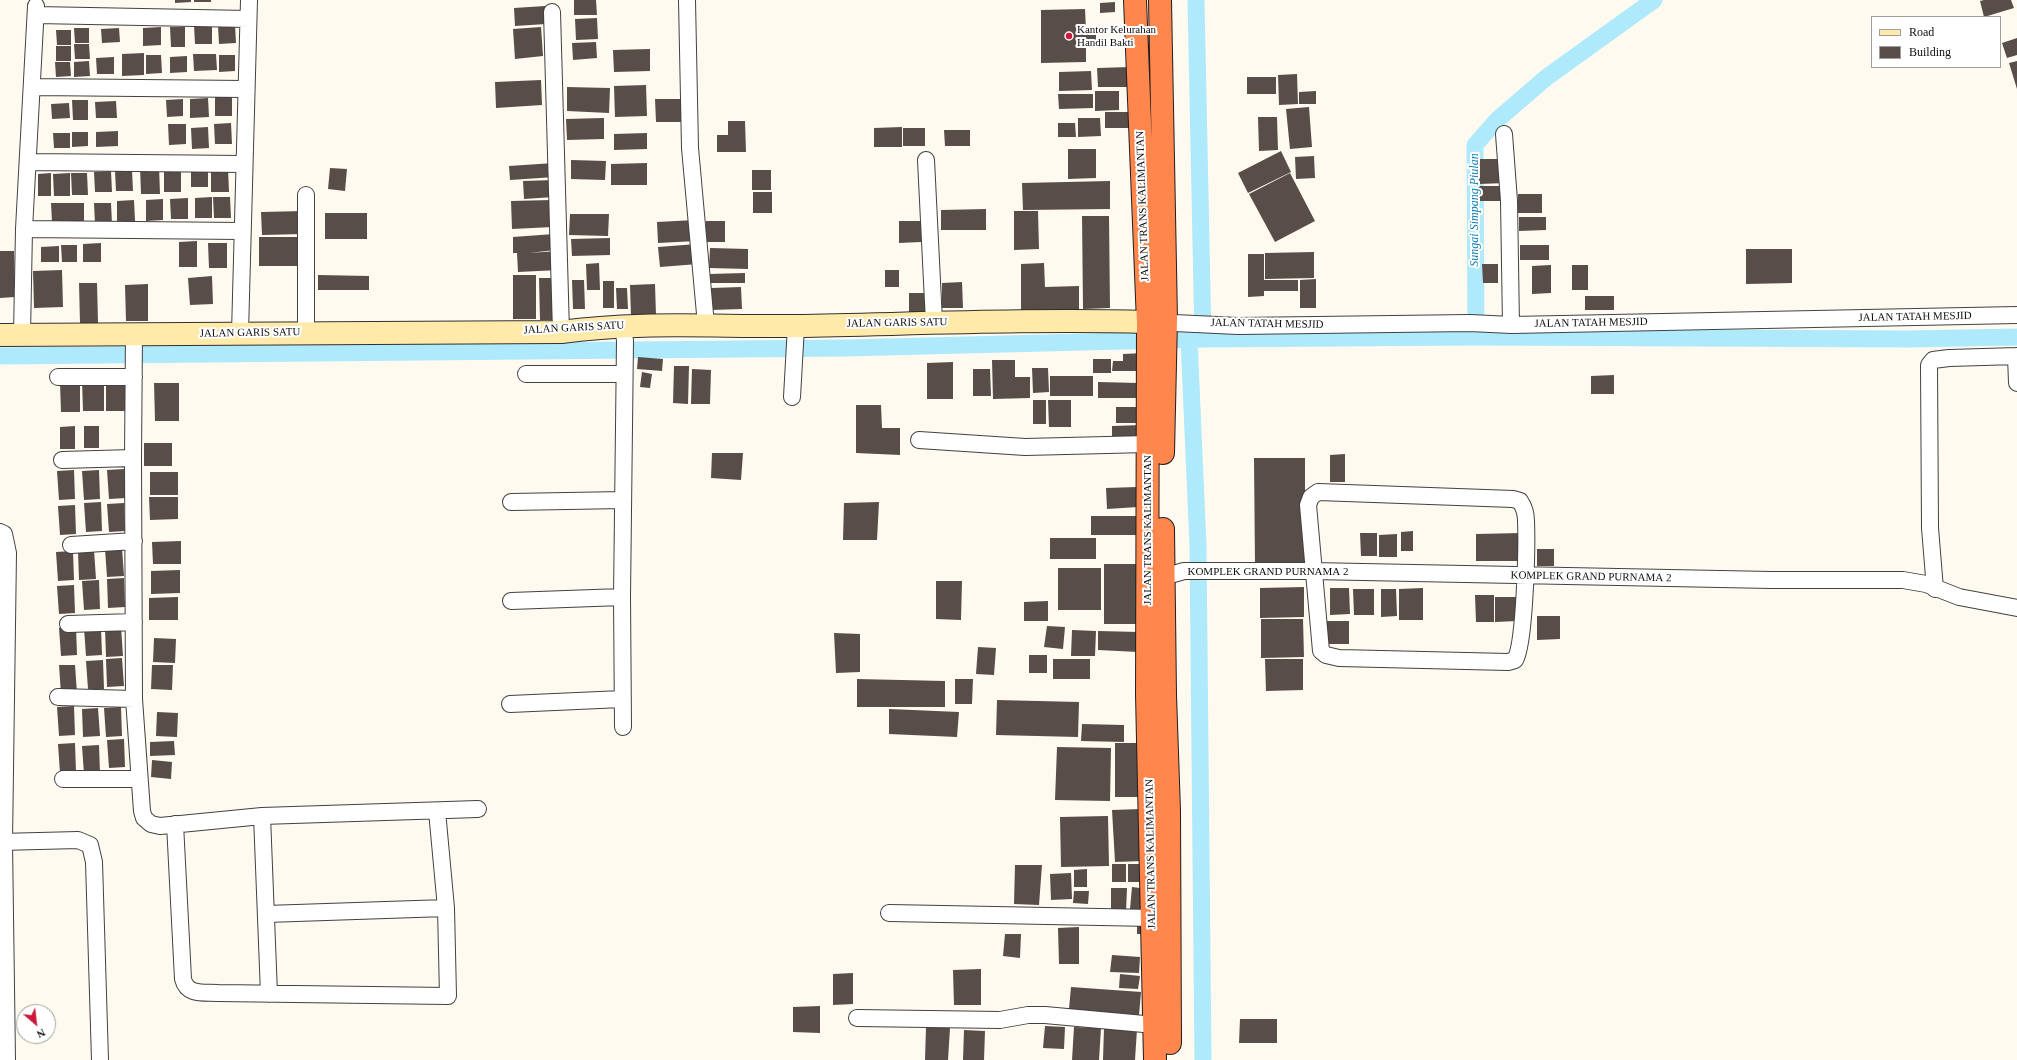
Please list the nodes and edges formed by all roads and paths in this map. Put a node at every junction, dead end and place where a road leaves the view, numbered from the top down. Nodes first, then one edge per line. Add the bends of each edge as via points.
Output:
1 (249, 0) edge
2 (688, 0) edge
3 (1135, 0) edge
4 (1160, 0) edge
5 (552, 12) dead end
6 (248, 18) junction
7 (32, 87) junction
8 (246, 89) junction
9 (1504, 134) dead end
10 (926, 160) dead end
11 (29, 162) junction
12 (244, 164) junction
13 (306, 195) dead end
14 (24, 229) junction
15 (242, 231) junction
16 (2017, 315) edge
17 (1156, 321) junction
18 (934, 322) junction
19 (706, 325) junction
20 (1511, 325) junction
21 (306, 332) junction
22 (561, 332) junction
23 (796, 332) junction
24 (240, 333) junction
25 (624, 333) junction
26 (0, 335) edge
27 (22, 335) junction
28 (134, 339) junction
29 (2016, 356) edge
30 (624, 366) junction
31 (134, 372) junction
32 (1156, 373) junction
33 (526, 374) dead end
34 (58, 377) dead end
35 (2017, 383) edge
36 (792, 398) dead end
37 (919, 440) dead end
38 (1148, 444) junction
39 (133, 458) junction
40 (62, 460) dead end
41 (623, 500) junction
42 (511, 502) dead end
43 (0, 532) edge
44 (134, 541) junction
45 (72, 545) dead end
46 (1312, 571) junction
47 (1173, 574) junction
48 (1525, 576) junction
49 (1931, 587) junction
50 (622, 597) junction
51 (511, 601) dead end
52 (2017, 608) edge
53 (134, 622) junction
54 (68, 624) dead end
55 (58, 698) dead end
56 (622, 698) junction
57 (134, 699) junction
58 (510, 704) dead end
59 (623, 727) dead end
60 (63, 779) dead end
61 (138, 779) junction
62 (478, 809) dead end
63 (437, 811) junction
64 (1160, 811) junction
65 (262, 816) junction
66 (175, 824) junction
67 (2, 842) edge
68 (446, 908) junction
69 (888, 913) dead end
70 (266, 914) junction
71 (1153, 918) junction
72 (269, 994) junction
73 (857, 1018) dead end
74 (1155, 1025) junction
75 (7, 1060) edge
76 (100, 1060) edge
77 (1155, 1060) edge
78 (1170, 1060) edge

1 - 6 street
2 - 19 street via 692,176
3 - 17 highway, JALAN TRANS KALIMANTAN
4 - 17 highway, JALAN TRANS KALIMANTAN
5 - 22 street
6 - 7 street via 36,11
6 - 8 street
7 - 8 street
7 - 11 street
8 - 12 street
9 - 20 street via 1509,201
10 - 18 street
11 - 12 street
11 - 14 street
12 - 15 street
13 - 21 street
14 - 15 street
14 - 27 street
15 - 24 street
16 - 20 street, JALAN TATAH MESJID
17 - 18 street, JALAN GARIS SATU
17 - 20 street, JALAN TATAH MESJID via 1228,326 1470,323
17 - 32 highway, JALAN TRANS KALIMANTAN
18 - 23 street, JALAN GARIS SATU
19 - 23 street, JALAN GARIS SATU
19 - 25 street, JALAN GARIS SATU
21 - 22 street, JALAN GARIS SATU
21 - 24 street, JALAN GARIS SATU
22 - 25 street, JALAN GARIS SATU
23 - 36 street
24 - 28 street, JALAN GARIS SATU
25 - 30 street
26 - 27 street, JALAN GARIS SATU
27 - 28 street, JALAN GARIS SATU
28 - 31 street
29 - 35 street
29 - 49 street via 1949,358 1933,360 1929,365
30 - 33 street
30 - 41 street
31 - 34 street
31 - 39 street
32 - 38 highway, JALAN TRANS KALIMANTAN
32 - 47 highway, JALAN TRANS KALIMANTAN
37 - 38 street via 1025,447
38 - 64 highway, JALAN TRANS KALIMANTAN via 1147,694
39 - 40 street
39 - 44 street
41 - 42 street
41 - 50 street
43 - 67 street via 4,534 8,553
44 - 45 street
44 - 53 street
46 - 47 street, KOMPLEK GRAND PURNAMA 2 via 1213,571
46 - 48 street, KOMPLEK GRAND PURNAMA 2
46 - 48 street via 1319,641 1321,651 1326,655 1339,658 1508,662 1515,660 1521,646
46 - 48 street via 1308,505 1311,497 1318,492 1520,501 1524,507 1526,521
47 - 64 highway, JALAN TRANS KALIMANTAN
48 - 49 street, KOMPLEK GRAND PURNAMA 2 via 1903,580
49 - 52 street, KOMPLEK GRAND PURNAMA 2 via 1959,597
50 - 51 street
50 - 56 street
53 - 54 street
53 - 57 street
55 - 57 street
56 - 58 street
56 - 59 street
57 - 61 street
60 - 61 street
61 - 66 street via 144,818 151,824 160,826
62 - 63 street
63 - 65 street
63 - 68 street
64 - 71 highway, JALAN TRANS KALIMANTAN
64 - 78 highway, JALAN TRANS KALIMANTAN
65 - 66 street
65 - 70 street
66 - 72 street via 183,979 186,988 190,991
67 - 75 street
67 - 76 street via 78,840 90,845 93,852
68 - 70 street
68 - 72 street via 448,996
69 - 71 street
70 - 72 street
71 - 74 highway, JALAN TRANS KALIMANTAN
73 - 74 street via 1000,1020 1045,1015
74 - 77 highway, JALAN TRANS KALIMANTAN

